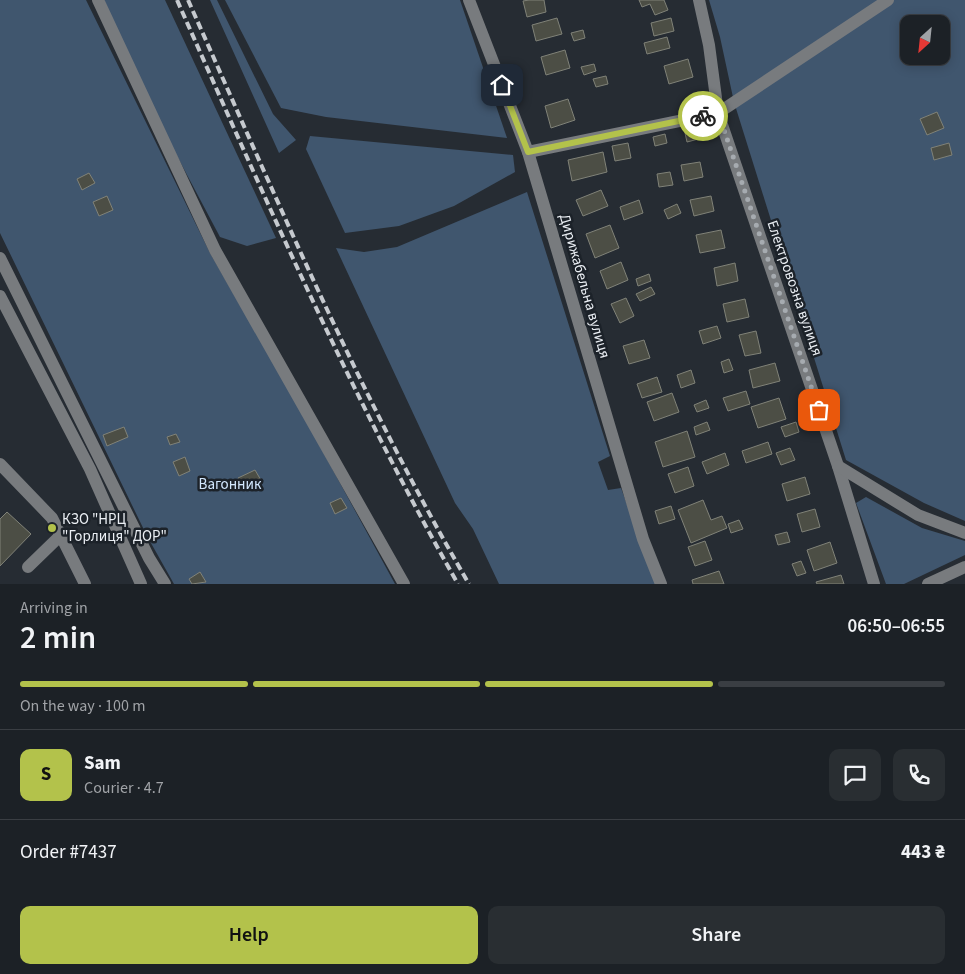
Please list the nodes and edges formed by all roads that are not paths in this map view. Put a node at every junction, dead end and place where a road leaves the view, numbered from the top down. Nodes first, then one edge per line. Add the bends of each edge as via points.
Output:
1 (98, 0) edge
2 (469, 0) edge
3 (699, 0) edge
4 (888, 0) edge
5 (718, 112) junction
6 (528, 152) junction
7 (0, 258) edge
8 (0, 296) edge
9 (838, 466) junction
10 (2, 471) edge
11 (965, 533) edge
12 (61, 535) junction
13 (28, 567) dead end
14 (965, 567) edge
15 (85, 584) edge
16 (141, 584) edge
17 (165, 584) edge
18 (404, 584) edge
19 (661, 584) edge
20 (874, 584) edge
21 (928, 584) edge

1 - 18 street via 215,250
2 - 6 street, Дирижабельна вулиця
3 - 5 street, Електровозна вулиця
4 - 5 street
5 - 6 street
5 - 9 street, Електровозна вулиця
6 - 19 street, Дирижабельна вулиця via 643,539
7 - 17 street
8 - 16 street via 90,469
9 - 11 street via 918,515
9 - 20 street, Електровозна вулиця
10 - 12 street via 52,518
12 - 13 street
12 - 15 street
14 - 21 street

